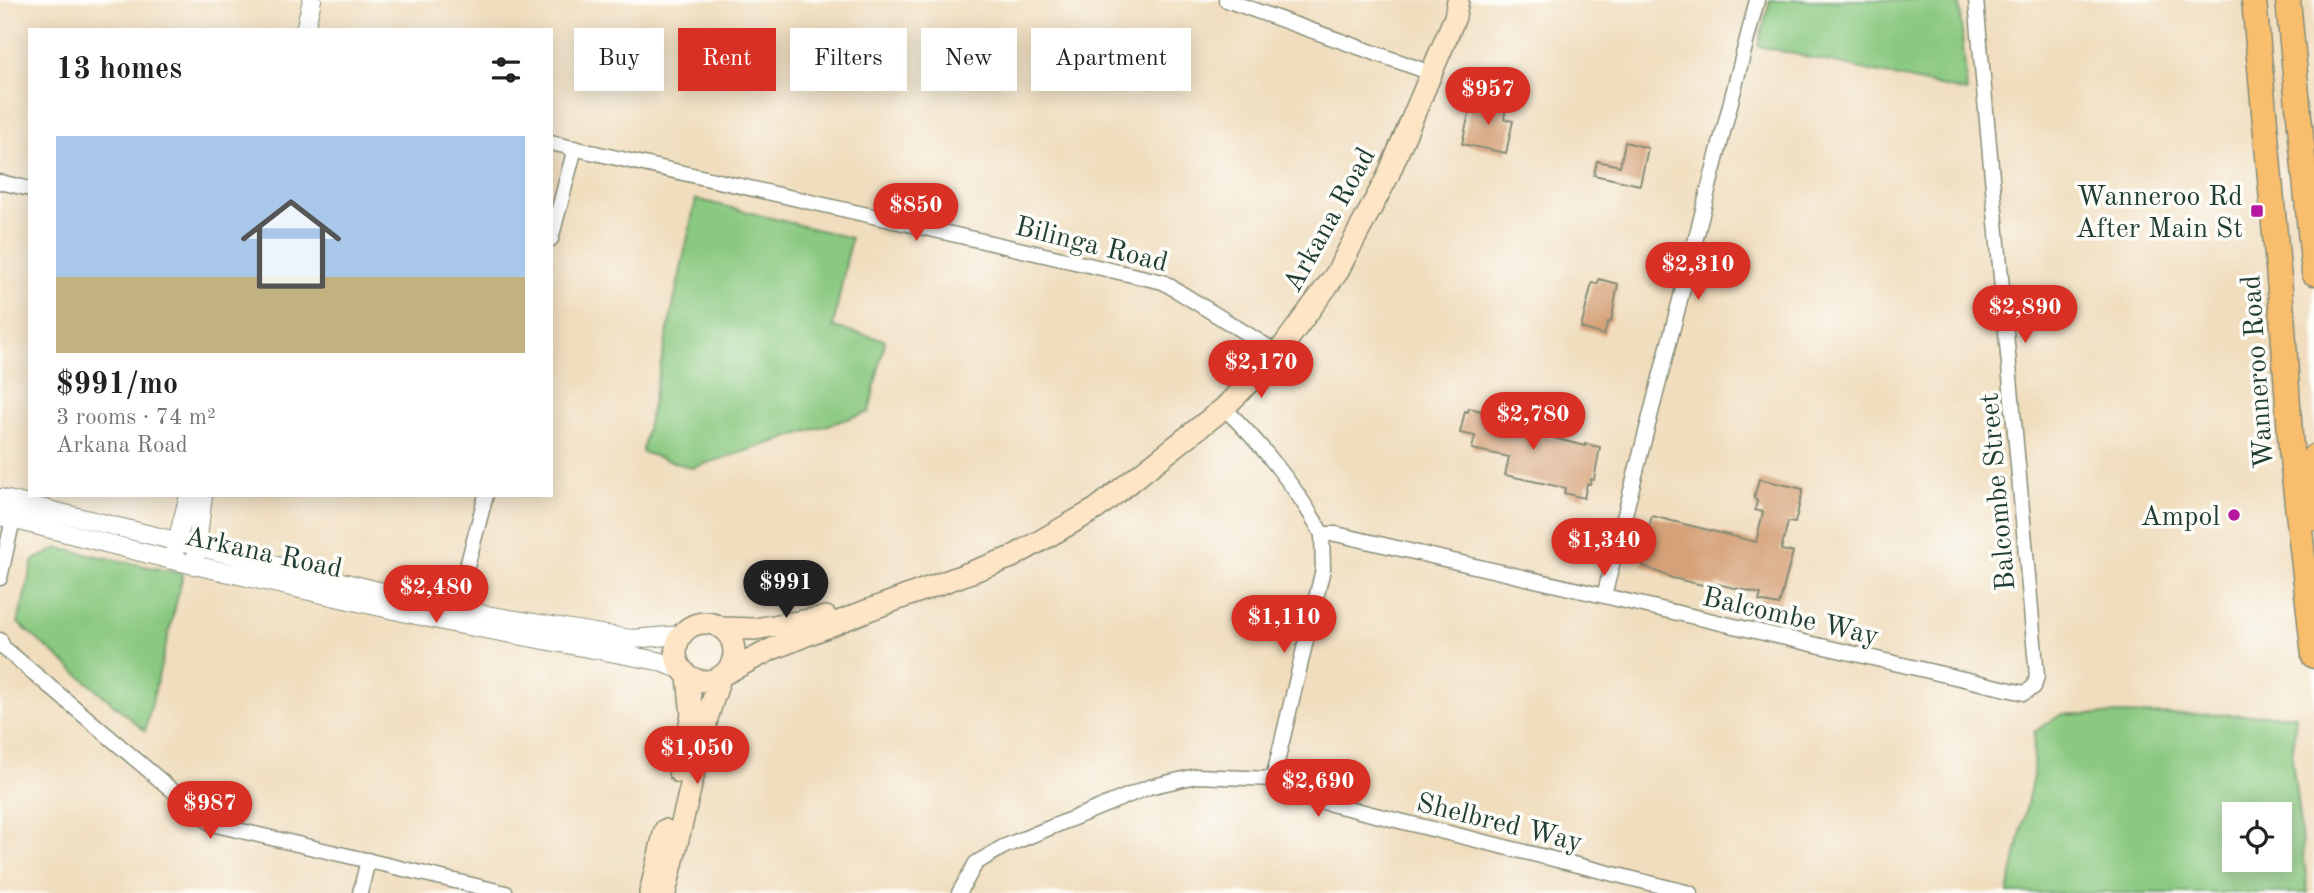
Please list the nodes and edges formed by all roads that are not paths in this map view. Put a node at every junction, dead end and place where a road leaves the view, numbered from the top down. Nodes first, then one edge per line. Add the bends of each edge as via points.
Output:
1 (312, 0) edge
2 (1226, 0) edge
3 (1458, 0) edge
4 (1757, 0) edge
5 (1976, 0) edge
6 (2254, 0) edge
7 (2288, 0) edge
8 (305, 28) edge
9 (1431, 73) junction
10 (553, 143) edge
11 (575, 148) junction
12 (0, 181) edge
13 (28, 188) edge
14 (553, 231) edge
15 (2314, 273) edge
16 (1278, 352) junction
17 (1224, 408) junction
18 (2314, 456) edge
19 (188, 497) edge
20 (203, 497) edge
21 (485, 497) edge
22 (7, 509) edge
23 (2314, 519) edge
24 (1322, 534) junction
25 (177, 541) junction
26 (198, 545) junction
27 (2301, 546) junction
28 (172, 560) junction
29 (194, 565) junction
30 (0, 578) edge
31 (1604, 596) junction
32 (866, 611) junction
33 (454, 616) junction
34 (722, 628) junction
35 (681, 635) junction
36 (0, 640) edge
37 (2314, 656) edge
38 (684, 673) junction
39 (723, 676) junction
40 (2034, 687) joint
41 (1273, 779) junction
42 (368, 860) junction
43 (360, 893) edge
44 (506, 893) edge
45 (650, 893) edge
46 (665, 893) edge
47 (960, 893) edge
48 (1690, 893) edge

1 - 8 street
2 - 9 street
3 - 9 main road, Arkana Road
4 - 31 street
5 - 40 street, Balcombe Street via 2037,676
6 - 27 highway, Wanneroo Road
7 - 15 highway
9 - 16 main road, Arkana Road via 1387,178 1336,274
10 - 11 street, Bilinga Road
11 - 14 street
11 - 16 street, Bilinga Road via 1163,282
12 - 13 street
16 - 17 main road, Arkana Road
17 - 24 street via 1247,430
17 - 32 main road, Arkana Road via 1096,509 1012,556
18 - 23 main road
19 - 25 street
20 - 26 street
21 - 33 street
22 - 25 street, Arkana Road
22 - 28 street, Arkana Road
22 - 30 street
23 - 27 main road
24 - 31 street, Balcombe Way
24 - 41 street via 1322,569
25 - 26 street, Arkana Road
25 - 28 street
26 - 29 street
26 - 33 street, Arkana Road via 404,598
27 - 37 highway, Wanneroo Road
28 - 29 street, Arkana Road
29 - 33 street, Arkana Road
31 - 40 street, Balcombe Way via 2015,693
32 - 34 main road, Arkana Road via 755,629
32 - 39 main road, Arkana Road via 772,649
33 - 35 street, Arkana Road via 631,639
33 - 38 street, Arkana Road via 658,661
34 - 35 main road via 700,623
34 - 39 main road via 735,650
35 - 38 main road via 676,658
36 - 42 street via 212,824
38 - 39 main road via 709,682
38 - 45 main road via 692,715
39 - 46 main road via 708,715
41 - 47 street, Shelbred Way via 1196,776 1149,787 1003,847 976,863
41 - 48 street, Shelbred Way via 1307,798
42 - 43 street
42 - 44 street

